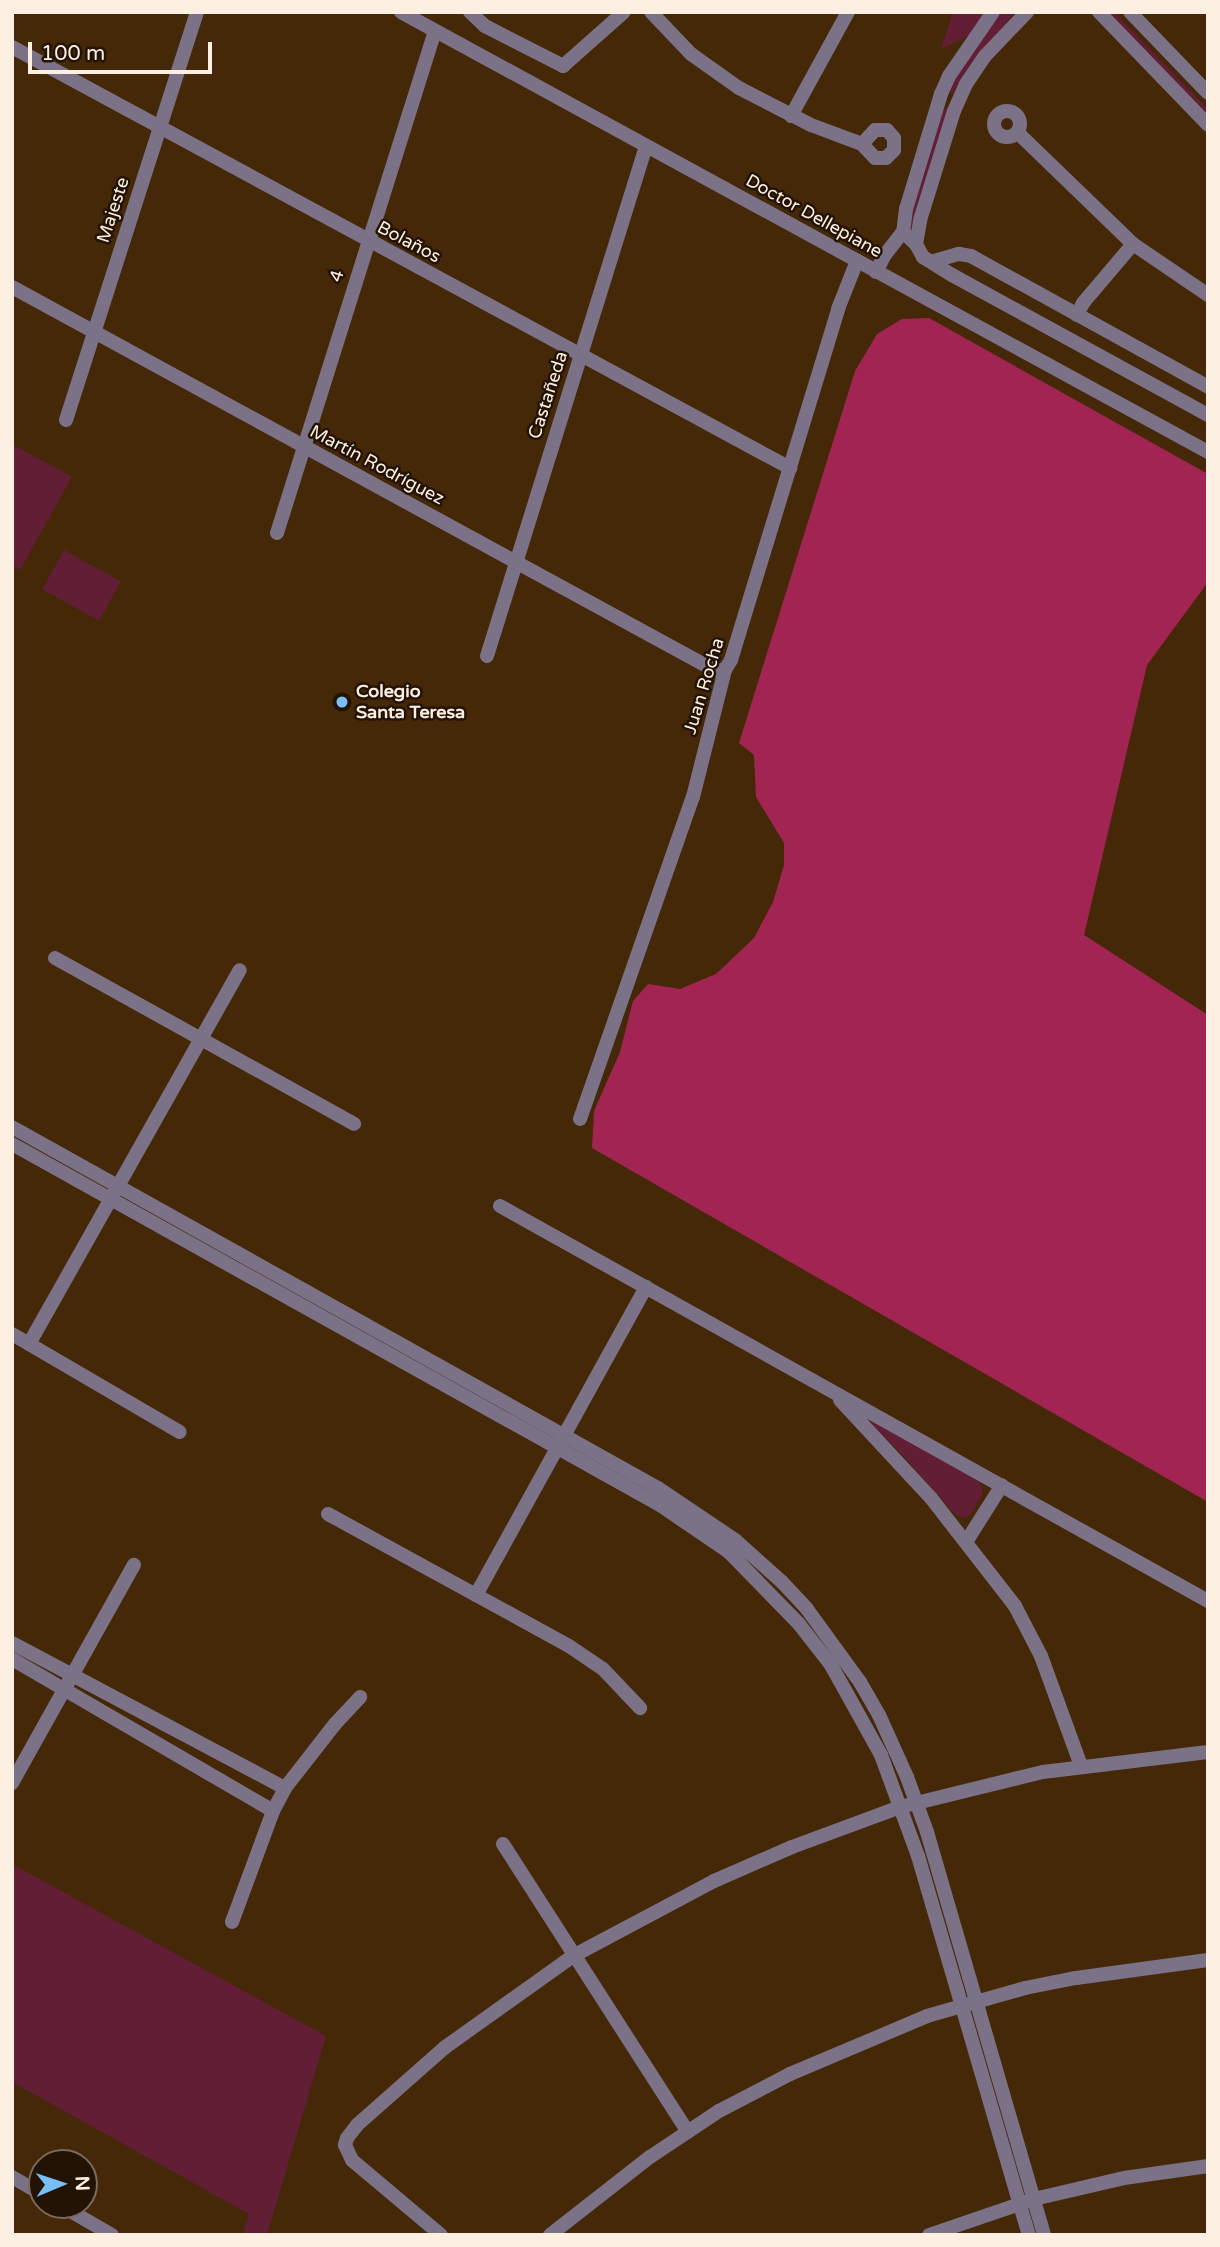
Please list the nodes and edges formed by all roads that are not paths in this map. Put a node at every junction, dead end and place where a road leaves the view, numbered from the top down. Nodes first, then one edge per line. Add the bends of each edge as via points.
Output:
1 (197, 12) edge
2 (401, 12) edge
3 (470, 12) edge
4 (624, 12) edge
5 (651, 12) edge
6 (848, 12) edge
7 (993, 12) edge
8 (1027, 12) edge
9 (1100, 12) edge
10 (1130, 12) edge
11 (435, 31) junction
12 (12, 47) edge
13 (1208, 93) edge
14 (941, 94) junction
15 (958, 101) junction
16 (791, 116) junction
17 (1208, 125) edge
18 (160, 129) junction
19 (1017, 132) dead end
20 (862, 144) dead end
21 (646, 146) junction
22 (903, 232) junction
23 (368, 241) junction
24 (916, 244) junction
25 (1133, 244) junction
26 (857, 261) junction
27 (934, 261) junction
28 (876, 272) junction
29 (12, 287) edge
30 (1208, 295) edge
31 (1074, 314) junction
32 (1052, 329) junction
33 (94, 330) junction
34 (1069, 339) junction
35 (581, 356) junction
36 (1208, 387) edge
37 (1208, 415) edge
38 (66, 420) dead end
39 (303, 447) junction
40 (1208, 452) edge
41 (790, 468) junction
42 (277, 533) dead end
43 (515, 562) junction
44 (487, 656) dead end
45 (725, 670) junction
46 (55, 958) dead end
47 (240, 970) dead end
48 (200, 1039) junction
49 (580, 1119) dead end
50 (354, 1124) dead end
51 (12, 1127) edge
52 (12, 1144) edge
53 (113, 1192) junction
54 (500, 1206) dead end
55 (646, 1287) junction
56 (342, 1311) junction
57 (335, 1324) junction
58 (12, 1335) edge
59 (29, 1344) junction
60 (831, 1392) junction
61 (180, 1432) dead end
62 (560, 1441) junction
63 (1002, 1485) junction
64 (328, 1514) dead end
65 (966, 1542) junction
66 (134, 1565) dead end
67 (476, 1595) junction
68 (1208, 1601) edge
69 (12, 1643) edge
70 (12, 1660) edge
71 (69, 1683) junction
72 (360, 1697) dead end
73 (640, 1708) dead end
74 (1208, 1752) edge
75 (1081, 1766) junction
76 (12, 1783) edge
77 (285, 1788) junction
78 (916, 1803) junction
79 (900, 1807) junction
80 (273, 1811) junction
81 (503, 1844) dead end
82 (232, 1922) dead end
83 (573, 1956) junction
84 (1208, 1960) edge
85 (969, 2003) junction
86 (688, 2132) junction
87 (1208, 2166) edge
88 (12, 2177) edge
89 (28, 2186) edge
90 (1027, 2201) junction
91 (84, 2219) edge
92 (112, 2235) edge
93 (441, 2235) edge
94 (551, 2235) edge
95 (929, 2235) edge
96 (1029, 2235) edge
97 (1044, 2235) edge

1 - 18 street, Majeste
2 - 11 street, Doctor Dellepiane
3 - 4 street via 485,26 563,66
5 - 16 street via 714,72
6 - 16 street
7 - 14 street
8 - 15 street via 985,56
9 - 17 street
10 - 13 street
11 - 21 street, Doctor Dellepiane
11 - 23 street, 4
12 - 18 street, Bolaños
14 - 15 street
14 - 22 street
15 - 24 street
16 - 20 street
18 - 23 street, Bolaños
18 - 33 street, Majeste
19 - 25 street
21 - 26 street, Doctor Dellepiane
21 - 35 street, Castañeda
22 - 24 street
22 - 28 street
23 - 35 street, Bolaños
23 - 39 street, 4
24 - 27 street via 923,257
25 - 30 street
25 - 31 street
26 - 28 street, Doctor Dellepiane
26 - 41 street, Juan Rocha
27 - 31 street via 959,254 971,256
27 - 32 street
28 - 40 street, Doctor Dellepiane
29 - 33 street, Martín Rodríguez
31 - 32 street via 1057,316
31 - 34 street via 1077,330
31 - 36 street
32 - 34 street
33 - 38 street, Majeste
33 - 39 street, Martín Rodríguez
34 - 37 street
35 - 41 street, Bolaños
35 - 43 street, Castañeda
39 - 42 street, 4
39 - 43 street, Martín Rodríguez
41 - 45 street, Juan Rocha via 732,660
43 - 44 street, Castañeda
43 - 45 street, Martín Rodríguez via 714,670
45 - 49 street, Juan Rocha via 685,819
46 - 48 street
47 - 48 street
48 - 50 street
48 - 53 street
51 - 53 street
52 - 53 street
53 - 56 street
53 - 57 street
53 - 59 street
54 - 55 street
55 - 60 street
55 - 62 street
56 - 57 street
56 - 62 street
57 - 62 street
58 - 59 street
59 - 61 street
60 - 63 street
60 - 65 street
62 - 67 street
62 - 78 street via 705,1517 782,1582 860,1682 896,1750
62 - 79 street via 700,1531 755,1577 799,1623 831,1665 881,1755
63 - 65 street
63 - 68 street
64 - 67 street
65 - 75 street via 1027,1628
66 - 71 street
67 - 73 street via 592,1660
69 - 71 street
70 - 71 street
71 - 76 street
71 - 77 street
71 - 80 street
72 - 77 street
74 - 75 street
75 - 78 street
77 - 80 street
78 - 79 street
78 - 85 street
79 - 83 street via 714,1881
79 - 85 street
80 - 82 street
81 - 83 street
83 - 86 street
83 - 93 street via 444,2048 347,2138 345,2145 352,2160
84 - 85 street via 1076,1978
85 - 86 street via 790,2074
85 - 90 street
86 - 94 street
87 - 90 street via 1124,2178
88 - 89 street
90 - 95 street
90 - 96 street
90 - 97 street
91 - 92 street

